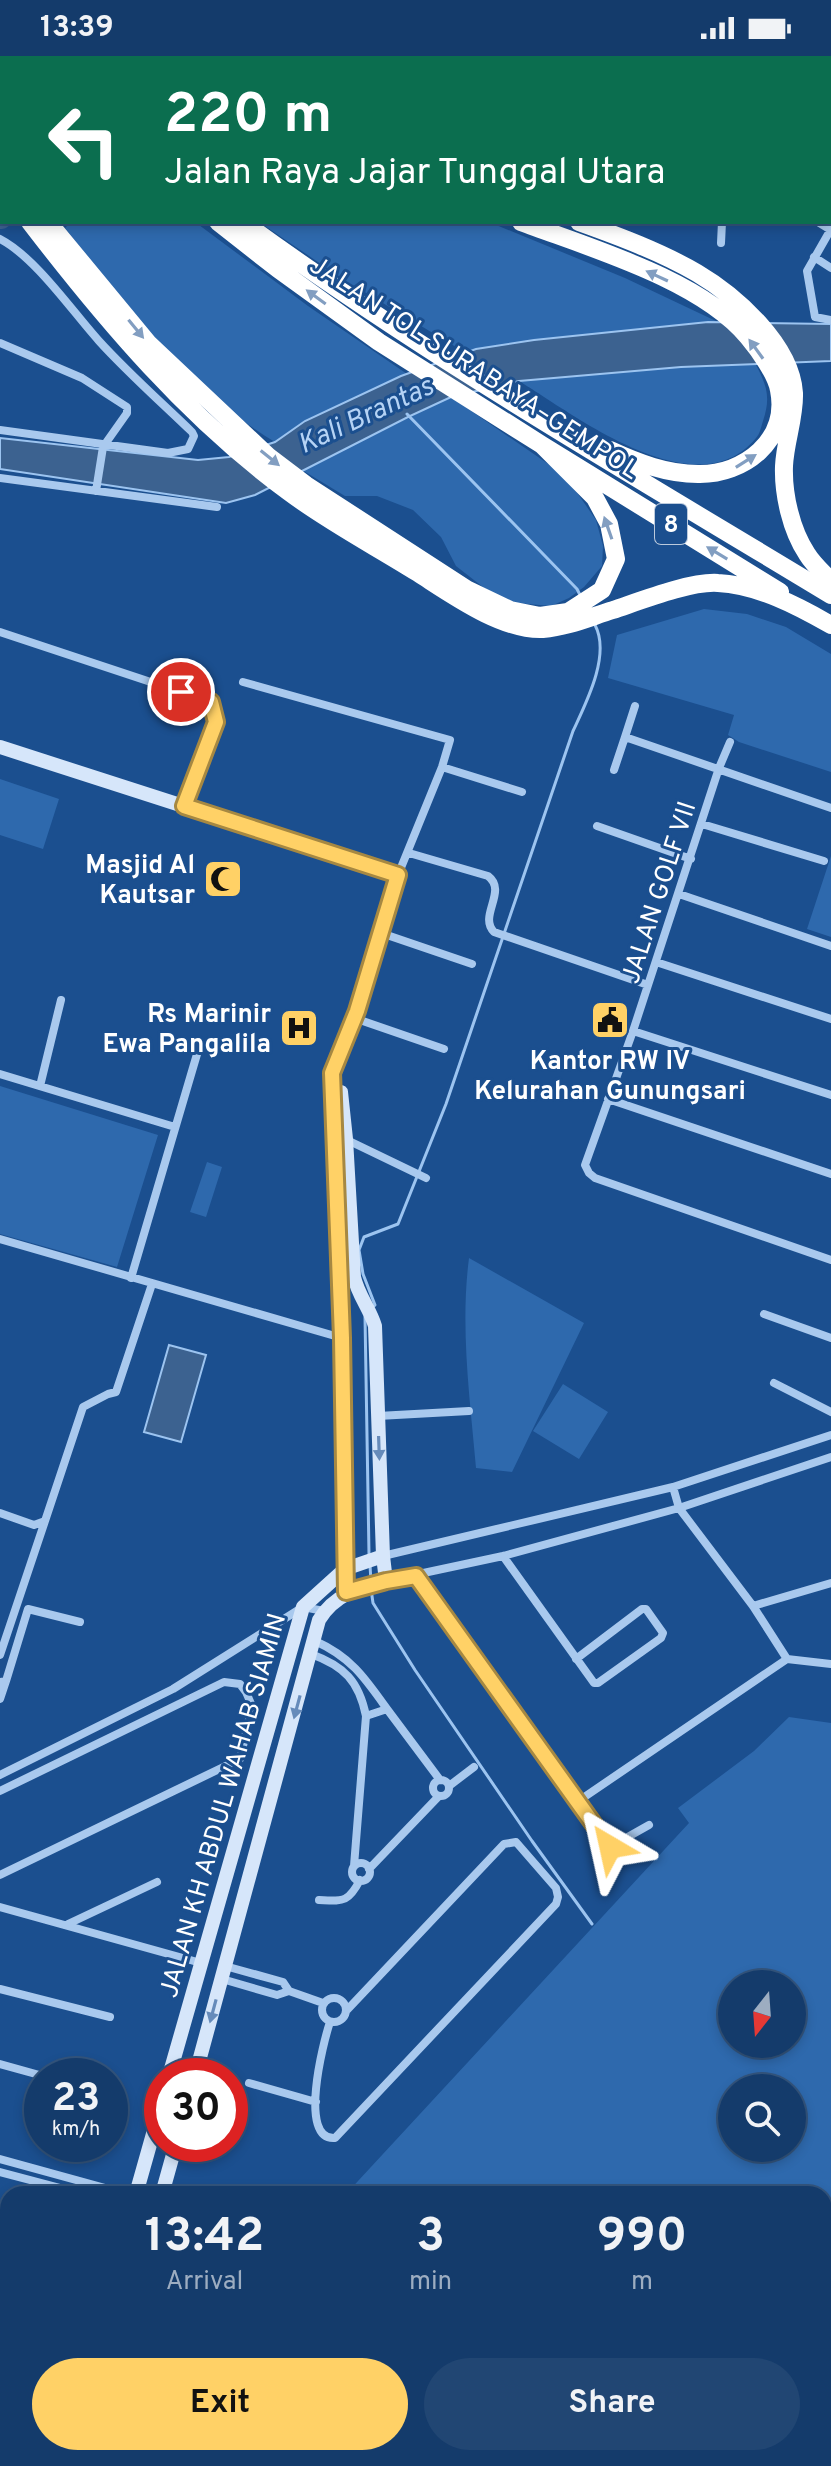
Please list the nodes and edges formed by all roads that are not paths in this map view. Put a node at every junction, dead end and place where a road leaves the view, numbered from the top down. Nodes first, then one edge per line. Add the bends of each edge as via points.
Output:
1 (221, 224) edge
2 (246, 224) edge
3 (526, 224) edge
4 (584, 224) edge
5 (722, 224) edge
6 (41, 225) edge
7 (831, 229) edge
8 (0, 239) edge
9 (721, 243) dead end
10 (814, 257) junction
11 (77, 268) junction
12 (831, 268) edge
13 (50, 285) junction
14 (831, 320) edge
15 (0, 343) edge
16 (786, 385) junction
17 (542, 420) junction
18 (0, 430) edge
19 (542, 445) junction
20 (104, 446) junction
21 (0, 478) edge
22 (96, 488) junction
23 (298, 489) junction
24 (217, 507) dead end
25 (831, 581) edge
26 (831, 595) edge
27 (573, 617) junction
28 (831, 624) edge
29 (0, 632) edge
30 (243, 682) dead end
31 (635, 706) dead end
32 (625, 737) junction
33 (730, 742) dead end
34 (0, 747) edge
35 (442, 767) junction
36 (719, 768) junction
37 (614, 770) dead end
38 (522, 792) dead end
39 (184, 806) junction
40 (831, 808) edge
41 (702, 824) junction
42 (597, 826) dead end
43 (409, 853) junction
44 (691, 859) junction
45 (824, 861) dead end
46 (398, 875) junction
47 (679, 894) junction
48 (381, 933) junction
49 (831, 946) edge
50 (656, 962) junction
51 (472, 964) dead end
52 (648, 985) junction
53 (61, 1000) dead end
54 (354, 1018) junction
55 (831, 1019) edge
56 (633, 1031) junction
57 (200, 1044) dead end
58 (444, 1049) dead end
59 (0, 1074) edge
60 (40, 1086) junction
61 (831, 1095) edge
62 (608, 1099) junction
63 (175, 1127) junction
64 (340, 1138) junction
65 (831, 1174) edge
66 (426, 1178) dead end
67 (0, 1239) edge
68 (831, 1260) edge
69 (131, 1278) junction
70 (152, 1284) junction
71 (764, 1314) dead end
72 (342, 1338) junction
73 (831, 1338) edge
74 (774, 1383) dead end
75 (469, 1411) dead end
76 (831, 1412) edge
77 (378, 1416) junction
78 (831, 1435) edge
79 (831, 1457) edge
80 (673, 1487) junction
81 (679, 1508) junction
82 (0, 1513) edge
83 (45, 1521) junction
84 (503, 1556) junction
85 (380, 1557) junction
86 (347, 1568) junction
87 (416, 1576) junction
88 (382, 1582) junction
89 (831, 1583) edge
90 (349, 1592) junction
91 (753, 1606) junction
92 (303, 1607) junction
93 (324, 1611) junction
94 (80, 1622) dead end
95 (313, 1647) junction
96 (0, 1655) edge
97 (576, 1659) junction
98 (787, 1659) junction
99 (831, 1664) edge
100 (3, 1682) edge
101 (0, 1699) edge
102 (387, 1709) junction
103 (366, 1716) junction
104 (474, 1767) dead end
105 (0, 1775) edge
106 (440, 1780) junction
107 (449, 1786) junction
108 (0, 1791) edge
109 (439, 1796) junction
110 (577, 1802) junction
111 (649, 1825) dead end
112 (354, 1866) junction
113 (369, 1869) junction
114 (227, 1874) junction
115 (0, 1875) edge
116 (249, 1880) junction
117 (360, 1880) junction
118 (157, 1882) dead end
119 (319, 1900) dead end
120 (0, 1901) edge
121 (218, 1905) junction
122 (3, 1908) edge
123 (241, 1911) junction
124 (67, 1925) junction
125 (201, 1963) junction
126 (224, 1972) junction
127 (0, 1989) edge
128 (289, 1991) junction
129 (323, 2003) junction
130 (347, 2010) junction
131 (110, 2017) dead end
132 (330, 2022) junction
133 (174, 2058) edge
134 (200, 2058) edge
135 (0, 2064) edge
136 (24, 2071) edge
137 (249, 2083) dead end
138 (316, 2102) junction
139 (0, 2159) edge
140 (145, 2162) edge
141 (171, 2162) edge
142 (37, 2169) junction
143 (0, 2172) edge
144 (72, 2179) junction
145 (34, 2181) junction
146 (53, 2186) edge
147 (70, 2186) edge
148 (98, 2186) edge
149 (138, 2186) edge
150 (164, 2186) edge

19 -> 1 highway, JALAN TOL SURABAYA–GEMPOL / 8 via 379,342
2 - 17 highway, JALAN TOL SURABAYA–GEMPOL / 8
16 -> 3 highway via 747,335 689,291
4 - 16 highway via 697,273 745,311 774,342
5 - 9 street
6 - 11 highway
7 - 10 street
8 - 13 street
10 - 12 street
10 - 14 street via 807,275 814,315
11 - 13 street
11 -> 23 highway
11 - 23 highway via 137,353 217,432
13 - 20 street via 194,440 188,449 168,453
15 - 20 street via 82,378 127,407
17 -> 16 highway via 671,472 730,470 753,459 767,444
16 - 25 highway via 794,396 784,467 786,497 807,554
17 - 26 highway, JALAN TOL SURABAYA–GEMPOL / 8
18 - 20 street
27 -> 19 highway via 602,590 616,559 609,524 595,498
28 -> 19 highway, JALAN TOL SURABAYA–GEMPOL / 8
20 - 22 street
21 - 22 street
22 - 24 street
23 - 27 highway via 496,618 541,629
27 - 28 highway via 717,582 797,606
29 - 39 street via 211,702 216,722
30 - 35 street via 450,740
31 - 32 street
32 - 36 street
32 - 37 street
33 - 36 street, JALAN GOLF VII
34 - 39 main road
35 - 38 street
35 - 43 street
36 - 40 street
36 - 41 street, JALAN GOLF VII
39 - 46 main road
41 - 44 street, JALAN GOLF VII
41 - 45 street
42 - 44 street
43 - 46 street
43 - 52 street via 493,880 488,922 494,932
44 - 47 street, JALAN GOLF VII
46 - 48 main road
47 - 49 street
47 - 50 street, JALAN GOLF VII
48 - 51 street
48 - 54 main road
50 - 52 street, JALAN GOLF VII
50 - 55 street
52 - 56 street, JALAN GOLF VII
53 - 60 street
54 - 58 street
54 - 64 main road via 332,1073
56 - 61 street
56 - 62 street, JALAN GOLF VII
57 - 63 street
59 - 60 street
60 - 63 street
62 - 65 street
62 - 68 street, JALAN GOLF VII via 585,1165 595,1178
63 - 69 street
64 - 66 street
64 - 72 main road
64 - 77 main road via 354,1277 375,1326
67 - 69 street
69 - 70 street
70 - 72 street
70 - 83 street via 116,1392 83,1407
71 - 73 street
72 - 86 main road
74 - 76 street
75 - 77 street
77 -> 85 main road
78 - 80 street
79 - 81 street
80 - 81 street
80 - 85 street
81 - 84 street
81 - 91 street
82 - 83 street via 34,1525
83 - 96 street
84 - 87 street
84 - 97 street
85 - 86 main road
85 - 88 main road
86 - 90 main road
86 - 92 main road, JALAN KH ABDUL WAHAB SIAMIN
87 - 88 street
87 - 110 street
88 - 90 main road
89 - 91 street
90 - 93 main road, JALAN KH ABDUL WAHAB SIAMIN
91 - 98 street
92 - 93 street
92 - 105 street via 173,1689
92 - 114 main road, JALAN KH ABDUL WAHAB SIAMIN
93 - 95 main road, JALAN KH ABDUL WAHAB SIAMIN
94 - 100 street via 28,1609
95 - 102 street via 337,1651 354,1665
95 - 103 street via 346,1673 362,1697
95 -> 116 main road, JALAN KH ABDUL WAHAB SIAMIN
97 - 97 street via 598,1683 663,1633 642,1609
98 - 99 street
98 - 110 street
100 - 101 street
102 - 103 street
102 - 106 street
103 - 112 street
104 - 107 street
106 - 107 street
106 - 109 street via 433,1786
107 - 109 street
108 - 115 street via 224,1682 240,1684 251,1701 240,1759
109 - 113 street
110 - 111 street via 610,1847
112 - 113 street via 363,1863
112 - 117 street via 352,1873
113 - 117 street via 366,1879
114 - 116 main road via 237,1882
114 - 121 main road, JALAN KH ABDUL WAHAB SIAMIN
116 - 123 main road, JALAN KH ABDUL WAHAB SIAMIN
117 - 119 street via 348,1898
118 - 124 street
120 - 122 street
121 - 123 main road via 231,1902
121 - 125 main road, JALAN KH ABDUL WAHAB SIAMIN
122 - 124 street
123 - 126 main road, JALAN KH ABDUL WAHAB SIAMIN
124 - 125 street
125 - 133 main road, JALAN KH ABDUL WAHAB SIAMIN
126 - 128 street via 277,1995
126 - 128 street via 283,1982
126 -> 134 main road, JALAN KH ABDUL WAHAB SIAMIN
127 - 131 street
128 - 129 street
129 - 130 street via 338,1998
129 - 132 street via 322,2014
130 - 132 street via 344,2018
130 - 138 street via 504,1844 516,1842 556,1888 556,1904 335,2138 327,2138 317,2127
132 - 138 street via 321,2048
135 - 136 street
137 - 138 street
139 - 142 street
140 - 149 main road
141 - 150 main road
142 - 144 street
142 - 145 street
143 - 145 street
144 - 147 street
144 - 148 street
145 - 146 street

